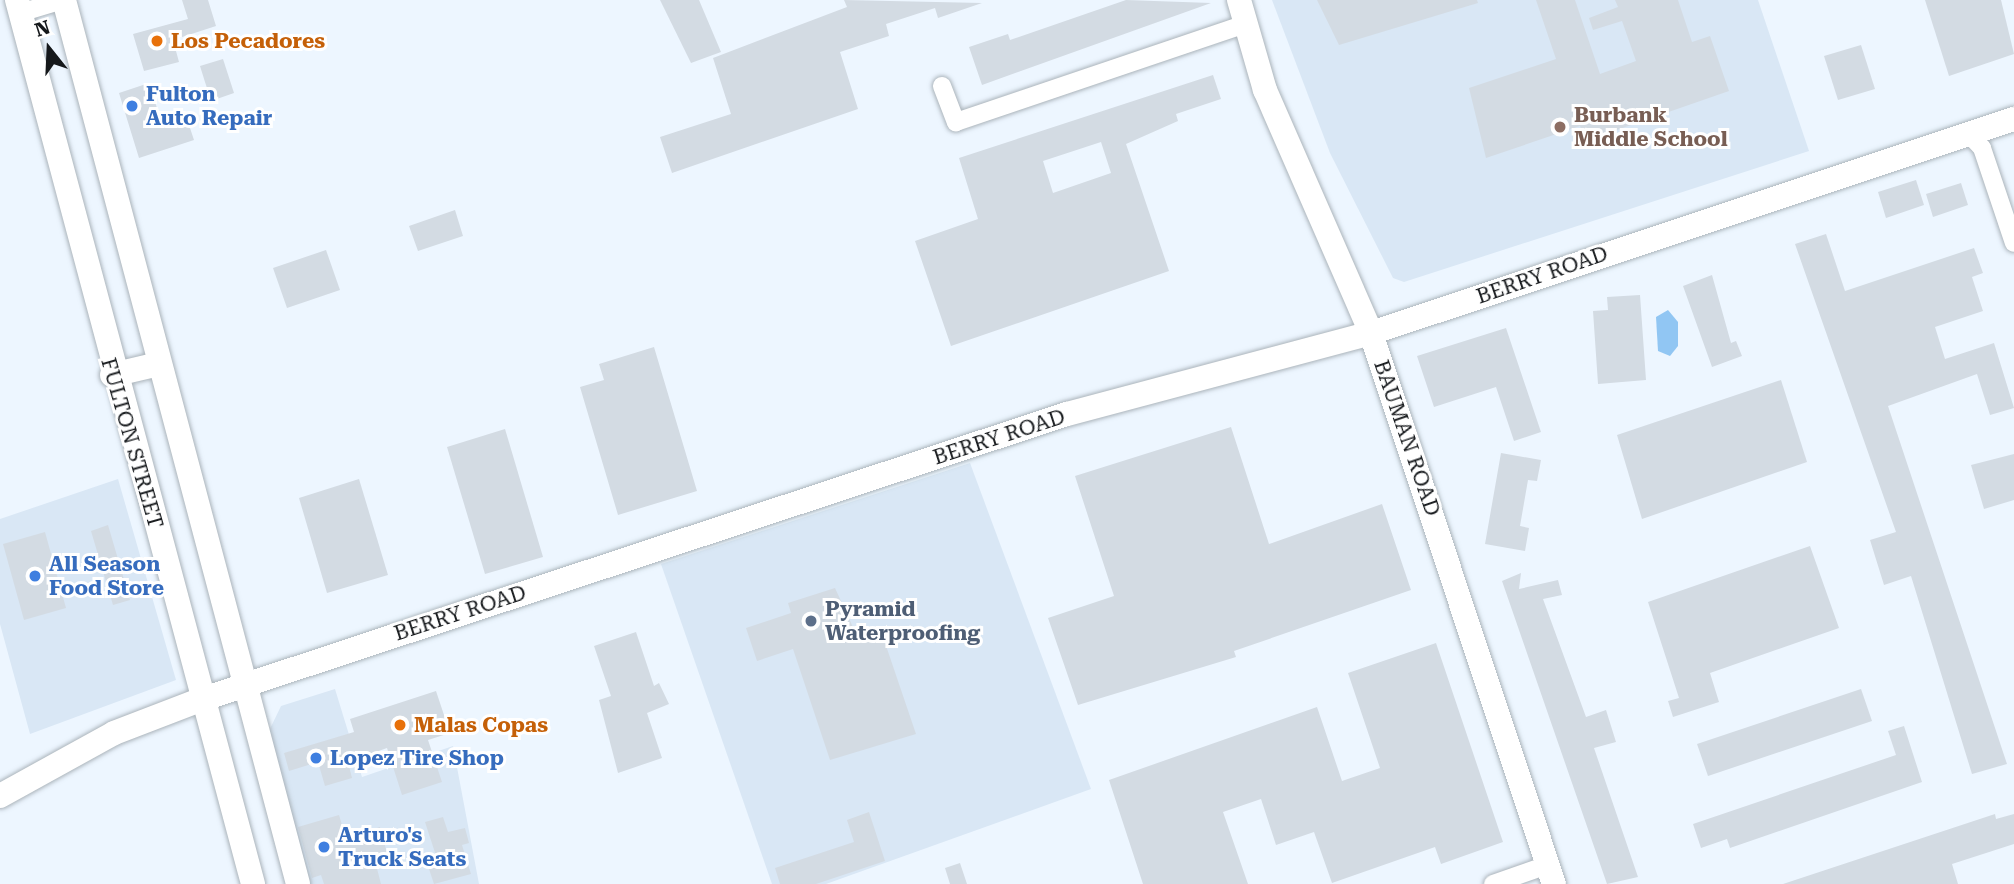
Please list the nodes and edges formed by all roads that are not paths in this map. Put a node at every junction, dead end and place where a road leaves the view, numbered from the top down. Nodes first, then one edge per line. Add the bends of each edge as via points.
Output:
1 (63, 0) edge
2 (18, 6) edge
3 (1243, 12) edge
4 (942, 86) dead end
5 (2014, 119) edge
6 (1969, 134) junction
7 (2014, 243) edge
8 (1371, 333) junction
9 (159, 364) junction
10 (112, 374) junction
11 (243, 687) junction
12 (200, 700) junction
13 (0, 796) edge
14 (1552, 874) edge
15 (253, 884) edge
16 (298, 884) edge
17 (1493, 884) edge

1 - 2 street
1 - 9 street, FULTON STREET
2 - 10 street, FULTON STREET
3 - 4 street via 956,122
3 - 8 street, BAUMAN ROAD via 1265,90
5 - 6 street, BERRY ROAD
6 - 7 street via 1982,148
6 - 8 street, BERRY ROAD
8 - 11 street, BERRY ROAD via 1067,414
8 - 14 street, BAUMAN ROAD
9 - 10 street
9 - 11 street, FULTON STREET
10 - 12 street, FULTON STREET
11 - 12 street, BERRY ROAD
11 - 16 street, FULTON STREET
12 - 13 street, BERRY ROAD via 114,733
12 - 15 street, FULTON STREET
14 - 17 street

